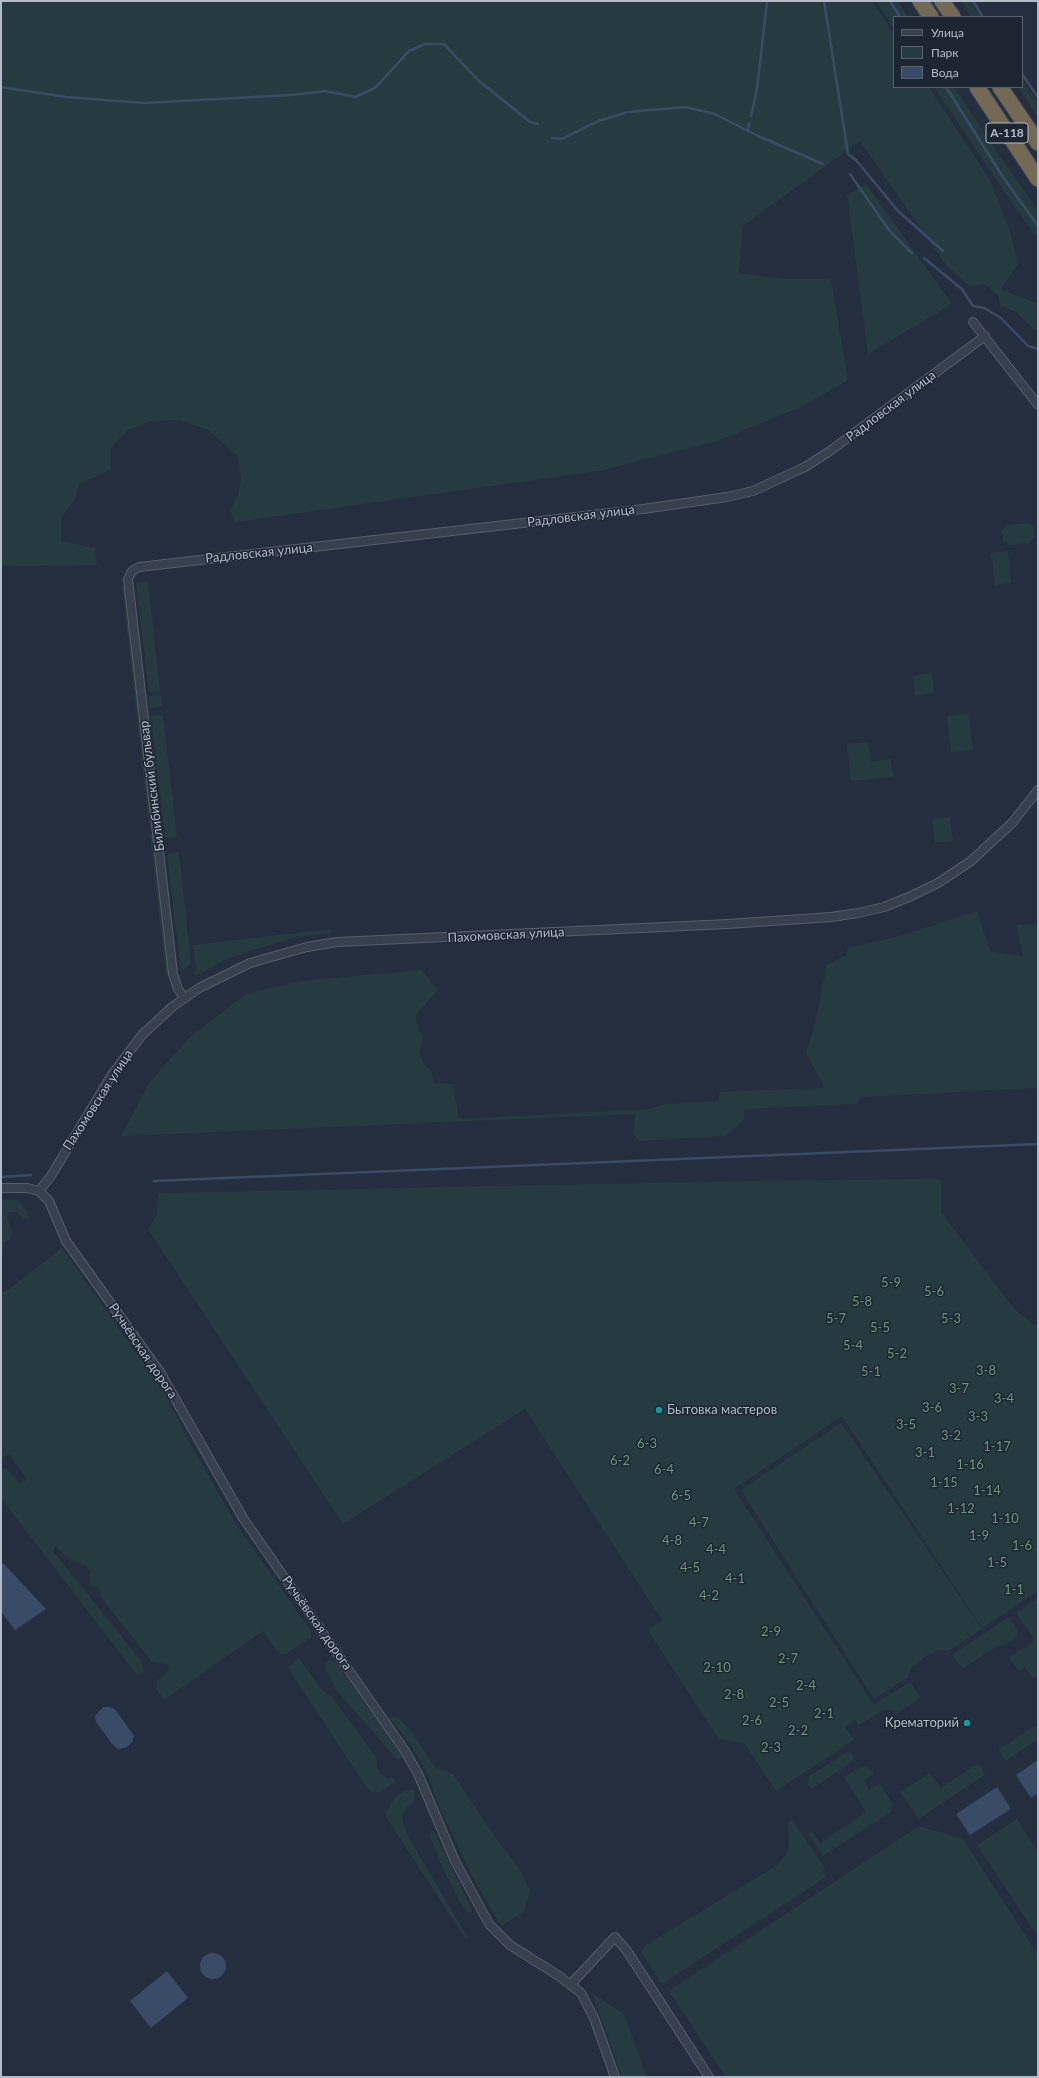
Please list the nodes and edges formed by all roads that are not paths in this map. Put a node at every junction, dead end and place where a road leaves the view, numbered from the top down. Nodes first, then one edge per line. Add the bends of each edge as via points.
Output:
1 (920, 1) edge
2 (942, 1) edge
3 (929, 16) edge
4 (952, 16) edge
5 (978, 88) edge
6 (1001, 88) edge
7 (1038, 143) edge
8 (1038, 179) edge
9 (973, 322) dead end
10 (985, 336) junction
11 (1038, 405) edge
12 (132, 571) joint
13 (1038, 790) edge
14 (184, 998) junction
15 (1, 1188) edge
16 (39, 1191) junction
17 (570, 1984) junction
18 (615, 2077) edge
19 (708, 2077) edge

1 - 3 highway
2 - 4 highway
5 - 8 highway, А-118
6 - 7 highway, А-118
9 - 10 street
10 - 11 street
10 - 12 street, Радловская улица via 830,452 754,491 636,510 139,567
12 - 14 street, Билибинский бульвар via 128,579 173,974
13 - 14 street, Пахомовская улица via 1012,823 971,861 938,883 884,907 831,917 728,924 337,942 307,947 250,963
14 - 16 street, Пахомовская улица via 142,1035 126,1055 51,1176
15 - 16 street via 27,1188
16 - 17 street, Ручьёвская дорога via 49,1200 66,1241 160,1372 243,1518 405,1751 418,1774 455,1861 489,1924 510,1945
17 - 18 street, Ручьёвская дорога via 580,1993 588,2006
17 - 19 street via 615,1937 627,1951

